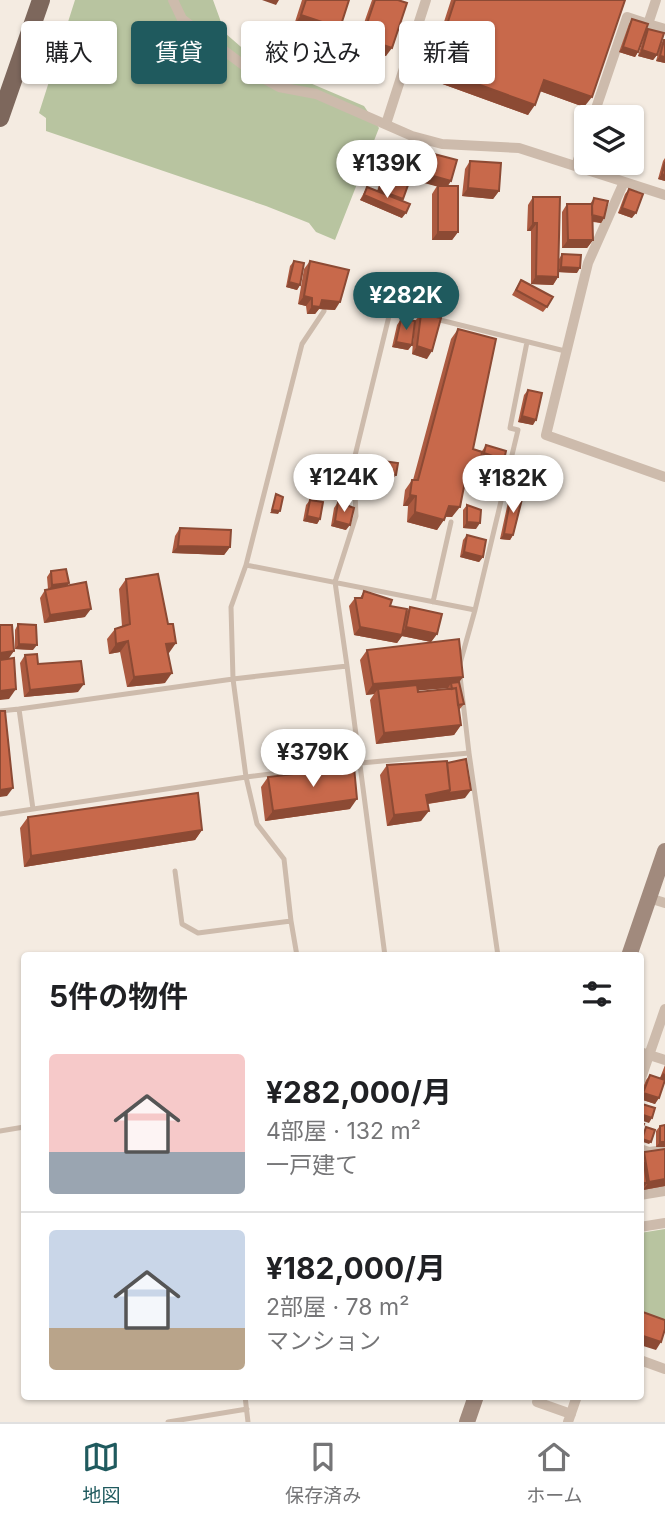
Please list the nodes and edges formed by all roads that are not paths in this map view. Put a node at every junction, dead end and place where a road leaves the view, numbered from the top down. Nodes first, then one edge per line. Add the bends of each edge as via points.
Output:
1 (41, 0) edge
2 (173, 0) edge
3 (426, 0) edge
4 (656, 0) edge
5 (648, 24) junction
6 (665, 29) edge
7 (597, 105) edge
8 (0, 118) edge
9 (386, 124) junction
10 (574, 165) edge
11 (603, 175) edge
12 (624, 182) junction
13 (665, 195) edge
14 (324, 311) edge
15 (527, 342) junction
16 (565, 351) junction
17 (665, 477) edge
18 (451, 522) dead end
19 (246, 565) junction
20 (335, 582) junction
21 (433, 601) junction
22 (475, 610) junction
23 (347, 666) junction
24 (233, 679) junction
25 (19, 709) junction
26 (0, 711) edge
27 (469, 754) junction
28 (361, 763) junction
29 (246, 778) junction
30 (33, 809) junction
31 (0, 814) edge
32 (665, 851) edge
33 (175, 871) dead end
34 (649, 898) junction
35 (665, 903) edge
36 (291, 920) junction
37 (295, 952) edge
38 (385, 952) edge
39 (497, 952) edge
40 (630, 952) edge
41 (665, 1009) edge
42 (645, 1054) edge
43 (665, 1060) edge
44 (21, 1128) edge
45 (0, 1131) edge
46 (665, 1150) edge
47 (644, 1151) edge
48 (665, 1192) edge
49 (644, 1195) edge
50 (665, 1223) edge
51 (644, 1226) edge
52 (644, 1361) edge
53 (665, 1368) edge
54 (246, 1400) edge
55 (475, 1400) edge
56 (538, 1400) edge
57 (576, 1400) edge
58 (247, 1409) junction
59 (569, 1418) edge
60 (168, 1422) edge
61 (248, 1422) edge
62 (467, 1422) edge

1 - 8 main road
2 - 9 street via 182,19 254,74
3 - 9 street
4 - 5 street
5 - 6 street
5 - 7 street via 627,17
9 - 10 street via 442,144 519,148
11 - 12 street
12 - 13 street
12 - 16 street via 588,263
14 - 19 lane via 302,344
15 - 16 lane
15 - 20 lane via 390,312 351,472 356,516
15 - 22 lane via 510,428 518,430
16 - 17 street via 546,435
18 - 21 lane
19 - 20 lane
19 - 24 lane via 231,607
20 - 21 lane
20 - 23 lane
21 - 22 lane
22 - 27 lane via 459,669
23 - 24 lane
23 - 28 lane
24 - 25 lane
24 - 29 lane
25 - 26 lane
25 - 30 lane
27 - 28 lane
27 - 39 lane
28 - 29 lane
28 - 38 lane
29 - 30 lane
29 - 36 lane via 257,824 284,859
30 - 31 lane
32 - 34 street
33 - 36 lane via 182,924 198,933
34 - 35 street
34 - 40 street
36 - 37 lane
41 - 42 street
42 - 43 street
44 - 45 lane
46 - 47 street
48 - 49 street
50 - 51 street
52 - 53 street
54 - 58 lane
55 - 62 street
56 - 59 street
57 - 59 street
58 - 60 lane
58 - 61 lane

